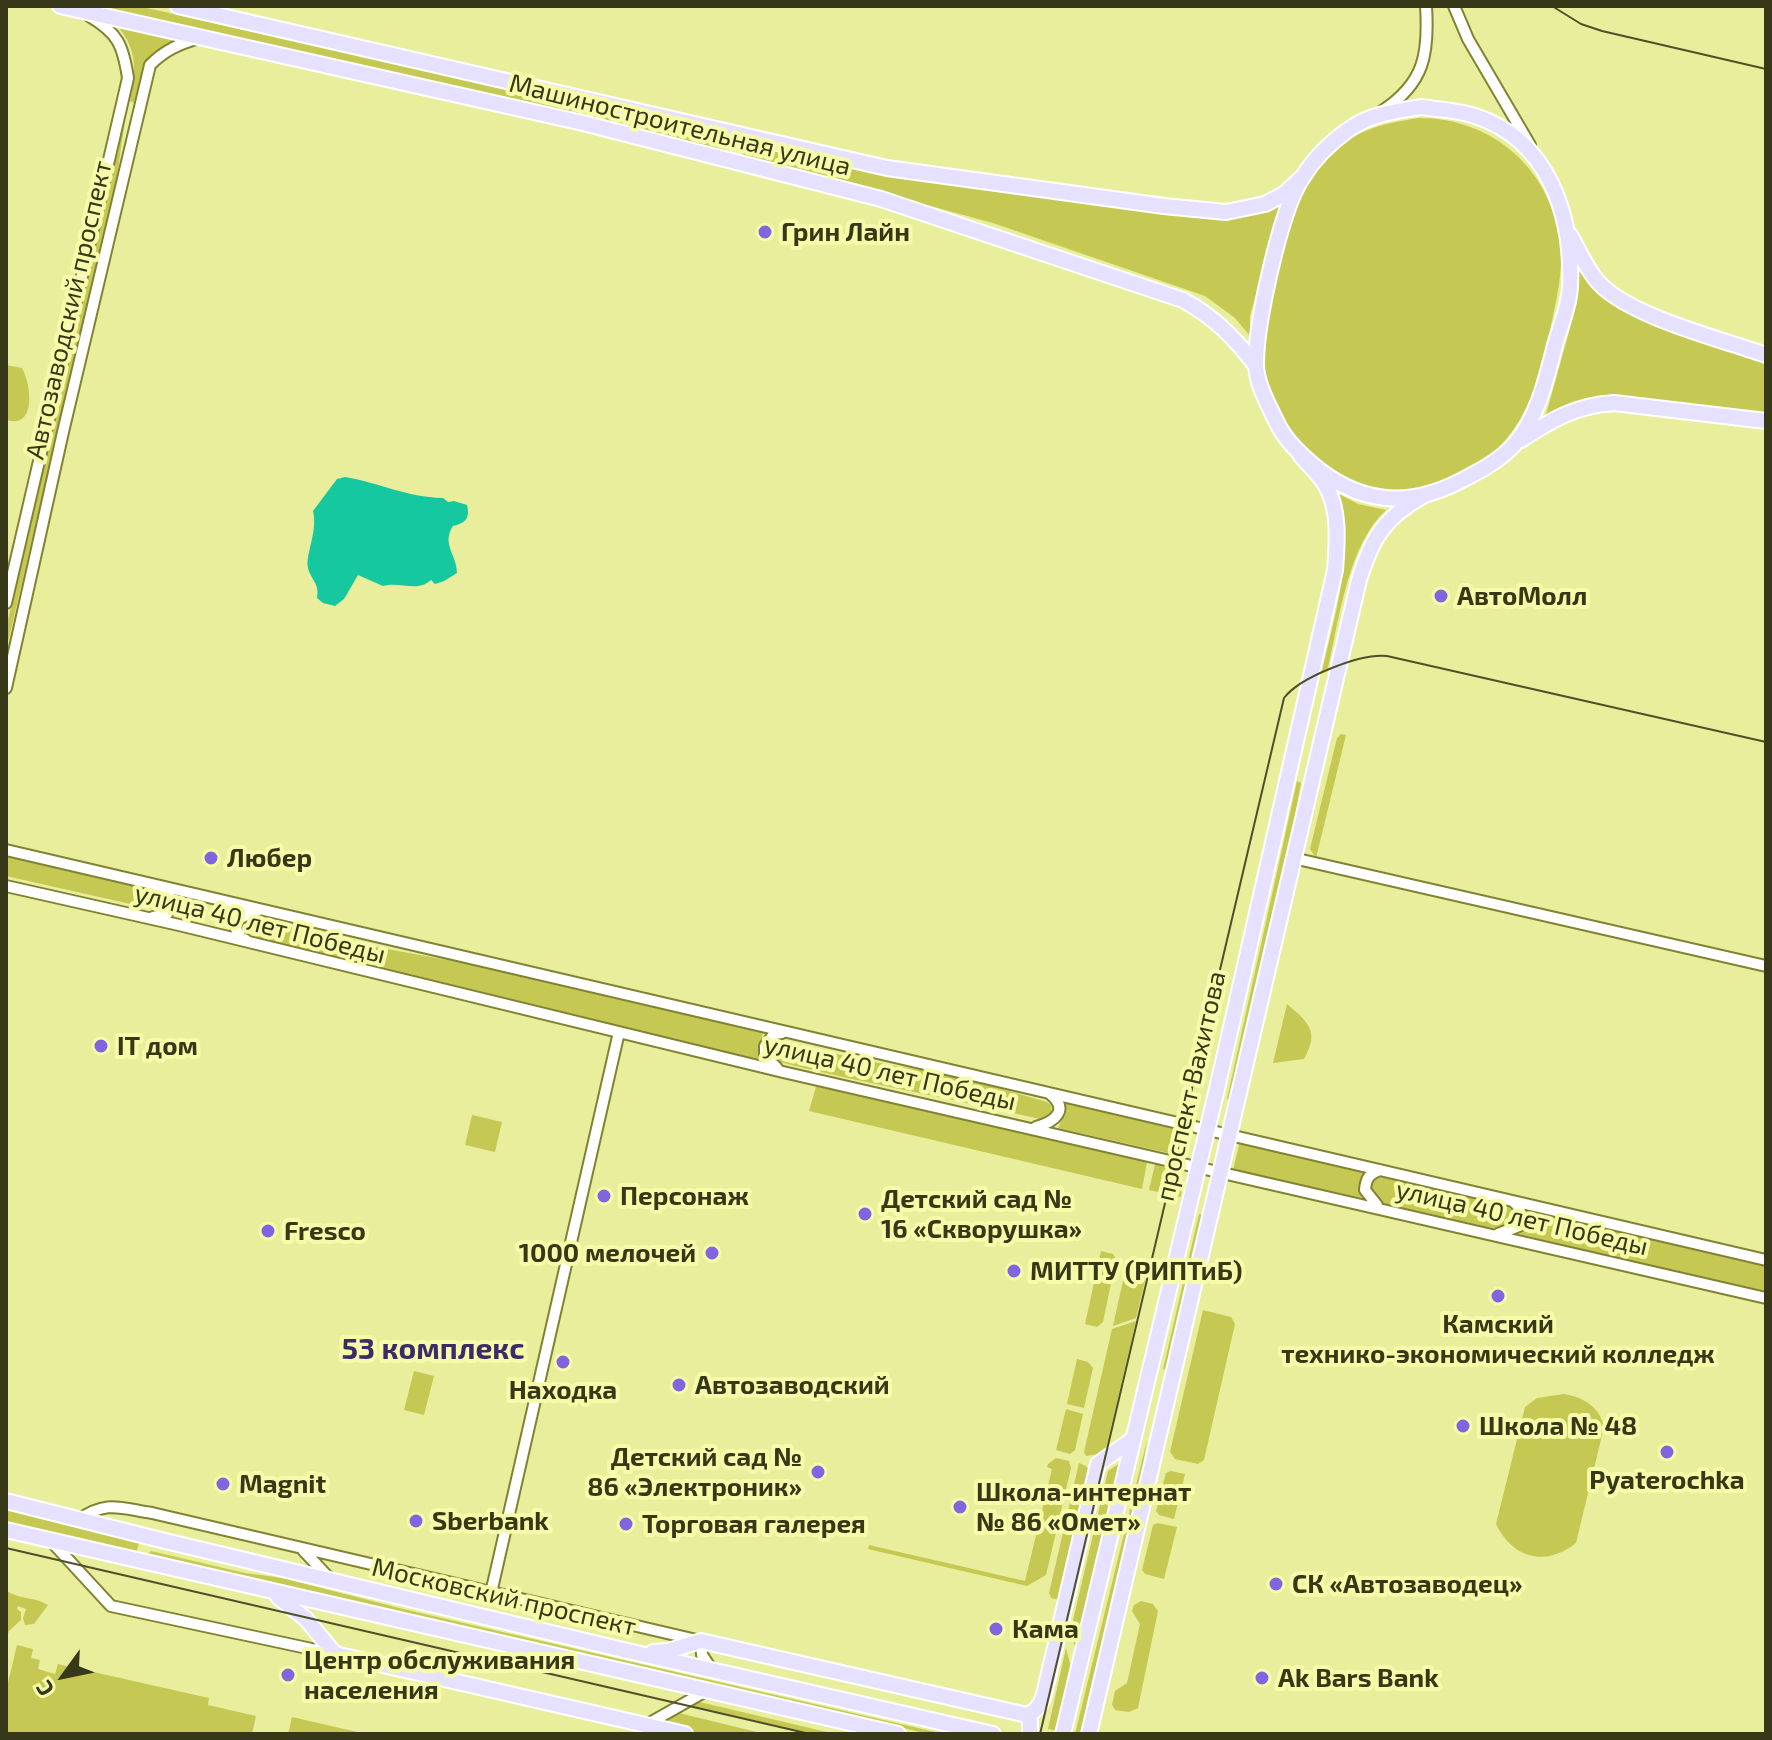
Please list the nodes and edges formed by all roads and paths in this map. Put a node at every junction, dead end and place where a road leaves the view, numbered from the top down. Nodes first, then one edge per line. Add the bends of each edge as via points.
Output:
1 (60, 6) edge
2 (178, 6) edge
3 (1426, 6) edge
4 (1454, 6) edge
5 (80, 11) junction
6 (201, 37) junction
7 (118, 111) junction
8 (1379, 114) junction
9 (135, 121) junction
10 (725, 133) junction
11 (717, 160) junction
12 (1547, 174) junction
13 (1300, 179) junction
14 (1568, 231) junction
15 (76, 301) junction
16 (92, 306) junction
17 (1766, 355) edge
18 (1256, 366) junction
19 (1766, 421) edge
20 (1514, 445) junction
21 (1301, 456) junction
22 (1423, 496) junction
23 (6, 603) edge
24 (6, 688) edge
25 (1285, 787) junction
26 (1309, 793) junction
27 (6, 850) edge
28 (1293, 858) junction
29 (151, 884) junction
30 (6, 886) edge
31 (261, 910) junction
32 (143, 917) junction
33 (261, 946) junction
34 (1766, 966) edge
35 (619, 1032) junction
36 (788, 1032) junction
37 (783, 1072) junction
38 (1047, 1091) junction
39 (1034, 1127) junction
40 (1207, 1128) junction
41 (1229, 1133) junction
42 (1197, 1166) junction
43 (1382, 1170) junction
44 (1220, 1172) junction
45 (1501, 1197) junction
46 (1378, 1207) junction
47 (1496, 1235) junction
48 (1766, 1260) edge
49 (1766, 1298) edge
50 (1143, 1397) junction
51 (1168, 1406) junction
52 (1133, 1439) junction
53 (6, 1501) edge
54 (78, 1520) junction
55 (6, 1530) edge
56 (49, 1540) junction
57 (161, 1540) junction
58 (301, 1548) junction
59 (155, 1564) junction
60 (332, 1580) junction
61 (268, 1592) junction
62 (491, 1593) junction
63 (701, 1641) junction
64 (632, 1652) junction
65 (335, 1654) junction
66 (712, 1670) junction
67 (706, 1691) junction
68 (1027, 1715) junction
69 (646, 1725) junction
70 (1030, 1733) edge
71 (1097, 1733) edge
72 (685, 1734) edge
73 (898, 1734) edge
74 (993, 1734) edge
75 (1063, 1734) edge

1 - 5 main road, Машиностроительная улица
2 - 10 main road, Машиностроительная улица
3 - 8 street via 1428,43 1422,67 1410,88
4 - 12 street
5 - 6 main road, Машиностроительная улица
5 - 7 street, Автозаводский проспект via 107,27 124,54 128,78
6 - 9 street, Автозаводский проспект via 178,44 150,65
6 - 11 main road, Машиностроительная улица via 583,123
7 - 9 street via 127,108
7 - 15 street, Автозаводский проспект
8 - 12 main road via 1422,107 1475,116 1514,135
8 - 13 main road via 1348,130
9 - 16 street, Автозаводский проспект
10 - 11 main road via 737,141 737,149
10 - 13 main road, Машиностроительная улица via 887,168 1206,211 1265,204
11 - 18 main road, Машиностроительная улица via 935,215 1183,300 1224,328
12 - 14 main road
13 - 18 main road via 1282,223
14 - 17 main road via 1598,283 1617,299
14 - 20 main road via 1570,290 1537,410
15 - 16 street via 84,296
15 - 23 street, Автозаводский проспект
16 - 24 street, Автозаводский проспект
18 - 21 main road via 1279,428
19 - 20 main road via 1591,404
20 - 22 main road via 1491,465
21 - 22 main road via 1364,495 1392,500
21 - 25 main road, проспект Вахитова via 1332,500 1337,552
22 - 26 main road, проспект Вахитова via 1388,521 1366,556
25 - 26 main road via 1302,765
25 - 40 main road, проспект Вахитова
26 - 28 main road, проспект Вахитова
27 - 29 street, улица 40 лет Победы
28 - 34 street
28 - 41 main road, проспект Вахитова
29 - 31 street, улица 40 лет Победы
29 - 32 street via 169,896 171,905 167,914
30 - 32 street, улица 40 лет Победы
31 - 33 street via 238,919 236,929 241,938
31 - 36 street, улица 40 лет Победы
32 - 33 street, улица 40 лет Победы
33 - 35 street, улица 40 лет Победы
35 - 37 street, улица 40 лет Победы
35 - 62 street
36 - 37 street via 774,1034 765,1046 771,1065
36 - 38 street, улица 40 лет Победы
37 - 39 street, улица 40 лет Победы
38 - 39 street via 1056,1098 1057,1117
38 - 40 street, улица 40 лет Победы
39 - 42 street, улица 40 лет Победы
40 - 41 street, улица 40 лет Победы
40 - 42 main road, проспект Вахитова
41 - 43 street, улица 40 лет Победы
41 - 44 main road, проспект Вахитова
42 - 44 street, улица 40 лет Победы
42 - 50 main road, проспект Вахитова
43 - 45 street, улица 40 лет Победы
43 - 46 street via 1365,1182
44 - 46 street, улица 40 лет Победы
44 - 51 main road, проспект Вахитова
45 - 47 street via 1515,1202 1521,1219 1513,1230
45 - 48 street, улица 40 лет Победы
46 - 47 street, улица 40 лет Победы
47 - 49 street, улица 40 лет Победы
50 - 51 main road via 1160,1375 1166,1379
50 - 52 main road, проспект Вахитова
51 - 71 main road, проспект Вахитова via 1095,1713
52 - 68 main road via 1098,1464 1045,1690 1040,1706
52 - 75 main road, проспект Вахитова
53 - 54 main road, Московский проспект
54 - 57 main road, Московский проспект
54 - 58 street via 105,1506
55 - 56 main road, Московский проспект
56 - 59 main road, Московский проспект
56 - 65 street via 111,1606
57 - 59 main road via 150,1542 145,1551
57 - 60 main road, Московский проспект
58 - 60 street
58 - 62 street
59 - 61 main road, Московский проспект
60 - 64 main road, Московский проспект
61 - 65 main road via 306,1619
61 - 67 main road, Московский проспект
62 - 63 street
63 - 64 main road via 668,1651
63 - 66 street via 702,1655
63 - 68 main road
64 - 66 main road, Московский проспект
65 - 69 main road
66 - 74 main road, Московский проспект
67 - 69 street
67 - 73 main road, Московский проспект
68 - 70 main road
69 - 72 main road

